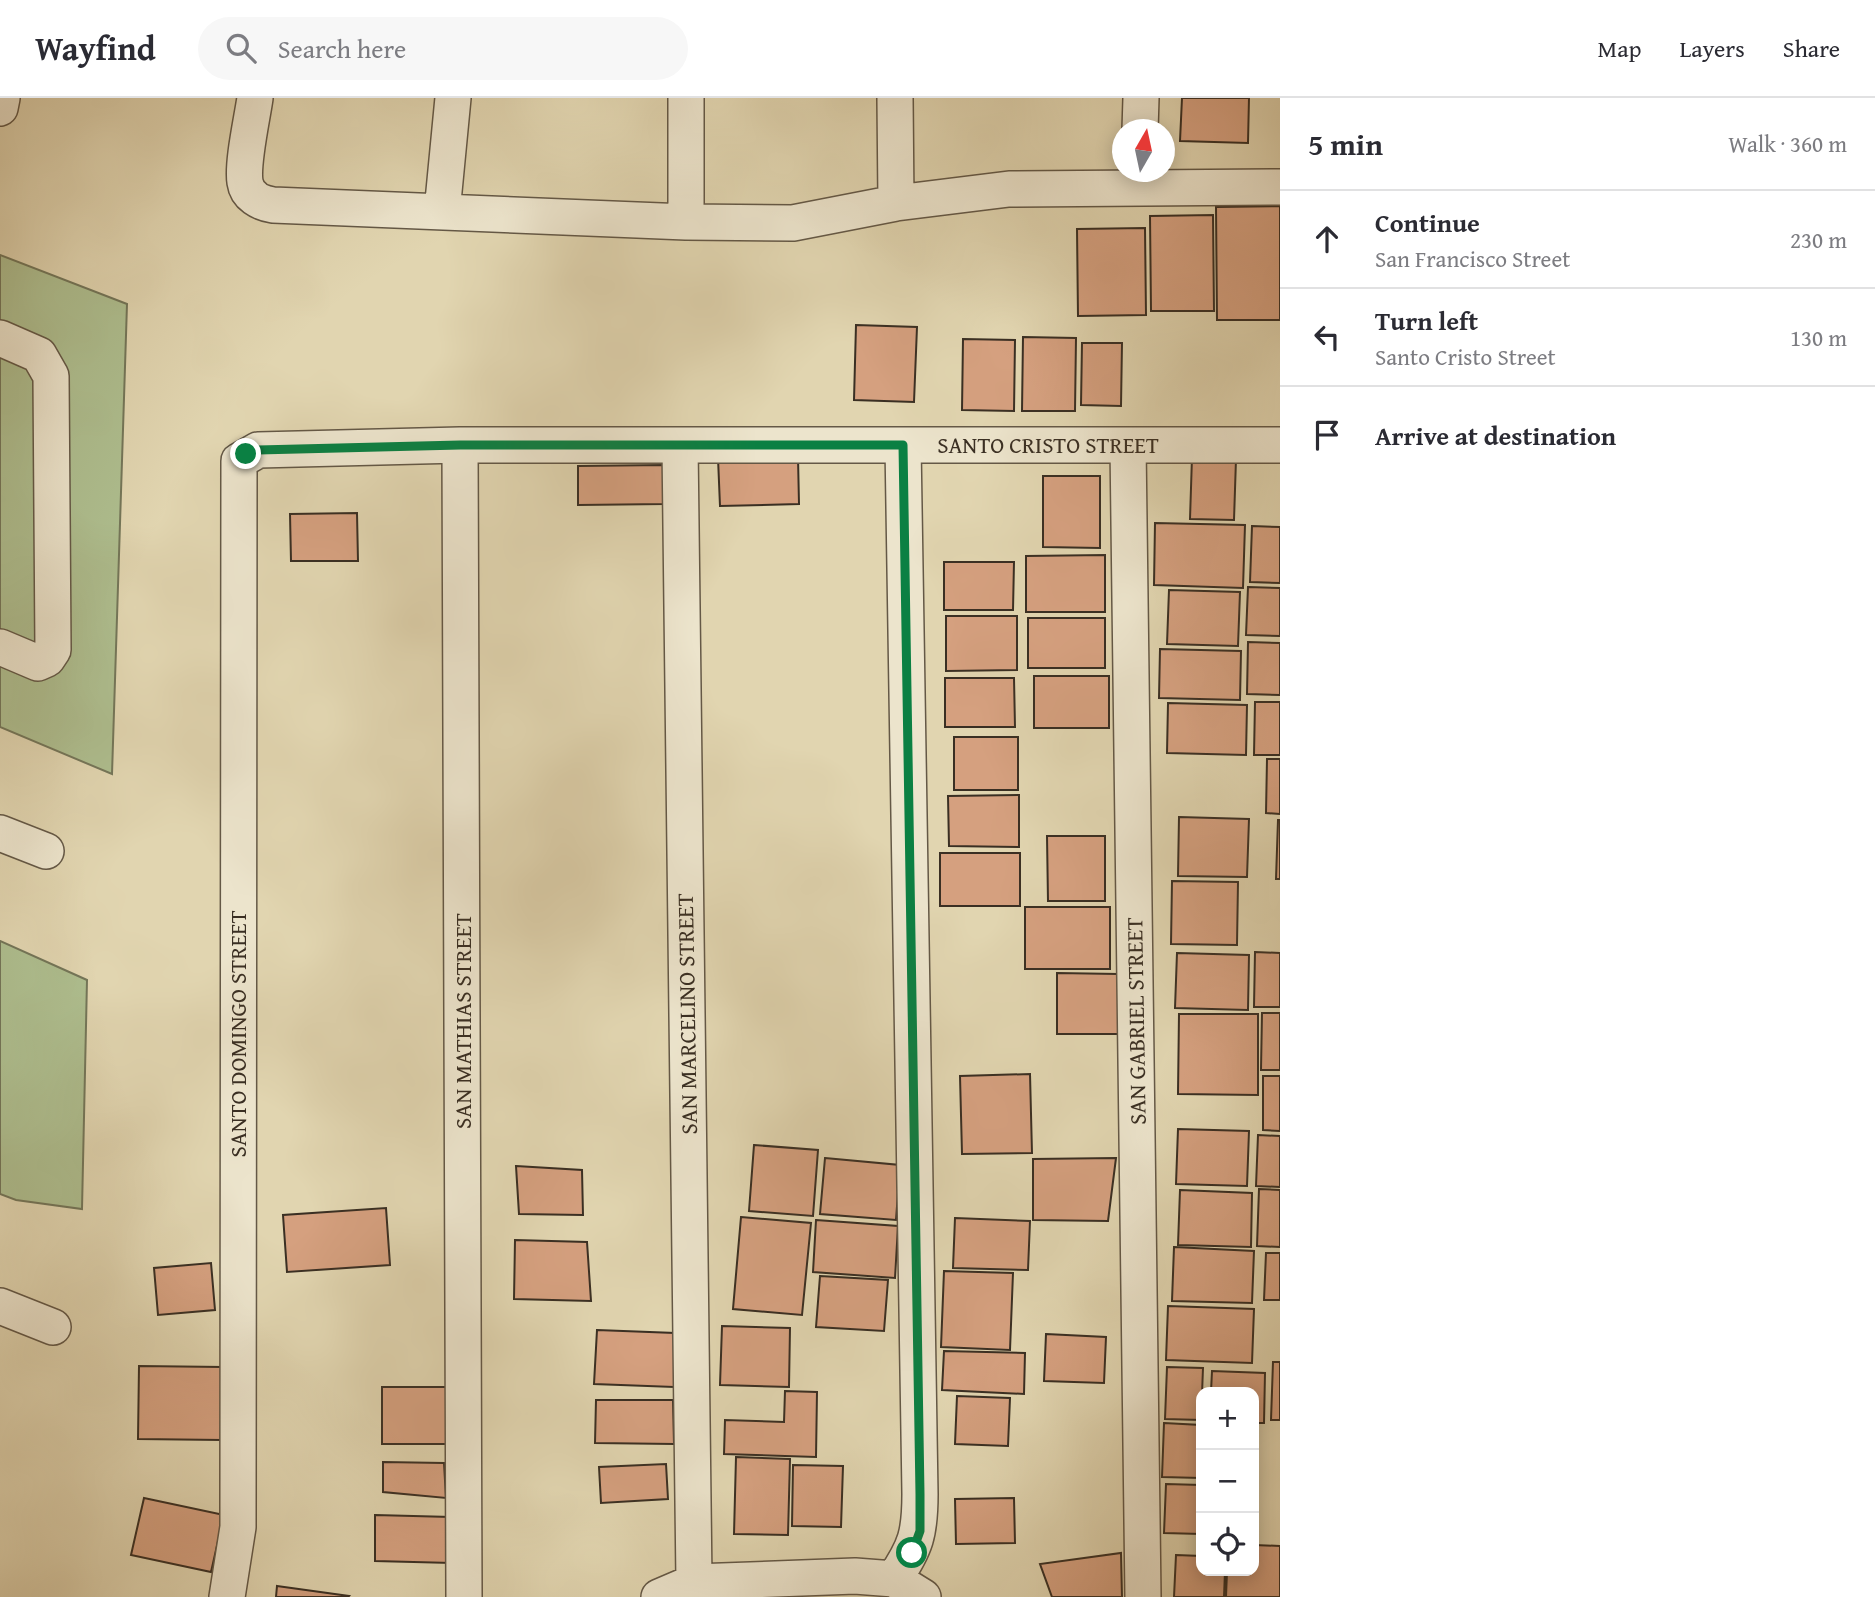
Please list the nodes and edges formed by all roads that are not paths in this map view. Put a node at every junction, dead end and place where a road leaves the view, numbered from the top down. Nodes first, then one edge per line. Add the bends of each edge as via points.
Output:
1 (2, 98) edge
2 (255, 98) edge
3 (453, 98) edge
4 (686, 98) edge
5 (895, 98) edge
6 (1141, 98) edge
7 (0, 108) edge
8 (1140, 119) edge
9 (1112, 181) edge
10 (1175, 181) edge
11 (1280, 187) edge
12 (896, 203) junction
13 (442, 212) junction
14 (686, 222) junction
15 (0, 338) edge
16 (460, 445) junction
17 (680, 445) junction
18 (903, 445) junction
19 (1128, 445) junction
20 (1280, 445) edge
21 (237, 469) joint
22 (0, 647) edge
23 (0, 833) edge
24 (46, 851) dead end
25 (0, 1306) edge
26 (53, 1326) dead end
27 (894, 1579) junction
28 (694, 1582) junction
29 (227, 1597) edge
30 (464, 1597) edge
31 (659, 1597) edge
32 (923, 1597) edge
33 (1143, 1597) edge

1 - 7 street
2 - 13 street via 245,182 263,204
3 - 13 street
4 - 14 street
5 - 12 street
6 - 8 street
9 - 12 street
10 - 11 street
12 - 14 street via 793,223
13 - 14 street
15 - 22 street via 39,355 51,376 53,650 38,663
16 - 17 street, SANTO CRISTO STREET
16 - 21 street, SANTO CRISTO STREET via 258,450 246,454
16 - 30 street, SAN MATHIAS STREET
17 - 18 street, SANTO CRISTO STREET
17 - 28 street, SAN MARCELINO STREET
18 - 19 street, SANTO CRISTO STREET
18 - 27 street via 920,1531
19 - 20 street, SANTO CRISTO STREET
19 - 33 street, SAN GABRIEL STREET
21 - 29 street, SANTO DOMINGO STREET via 238,1527
23 - 24 street
25 - 26 street
27 - 28 street via 855,1576
27 - 32 street
28 - 31 street

